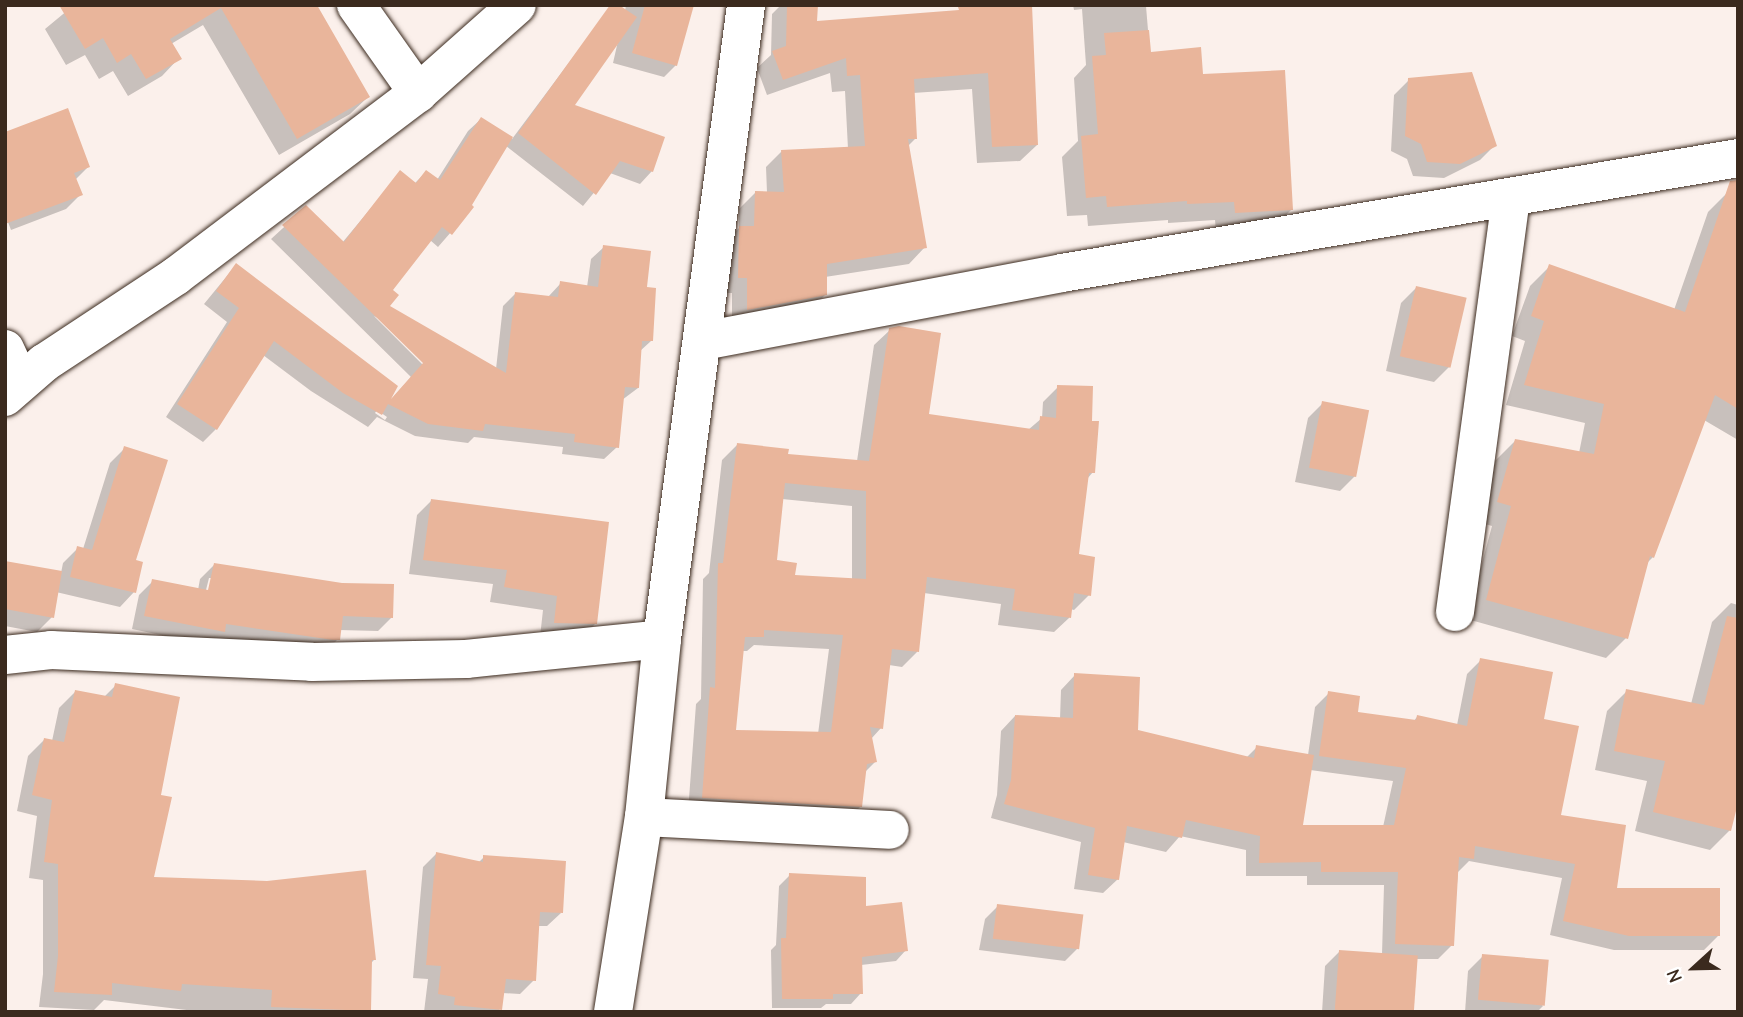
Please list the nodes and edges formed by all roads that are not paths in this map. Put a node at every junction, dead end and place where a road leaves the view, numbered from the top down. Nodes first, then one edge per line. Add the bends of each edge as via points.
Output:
1 (356, 5) edge
2 (517, 5) edge
3 (746, 5) edge
4 (418, 93) junction
5 (1738, 158) edge
6 (1511, 199) junction
7 (703, 341) junction
8 (10, 376) edge
9 (1455, 612) dead end
10 (662, 639) junction
11 (5, 655) edge
12 (644, 817) junction
13 (890, 830) dead end
14 (613, 1012) edge

1 - 4 street
2 - 4 street
3 - 7 street
4 - 8 street via 176,276
5 - 6 street
6 - 7 street via 1062,273
6 - 9 street
7 - 10 street
10 - 11 street via 466,659 312,662 51,650
10 - 12 street
12 - 13 street
12 - 14 street

